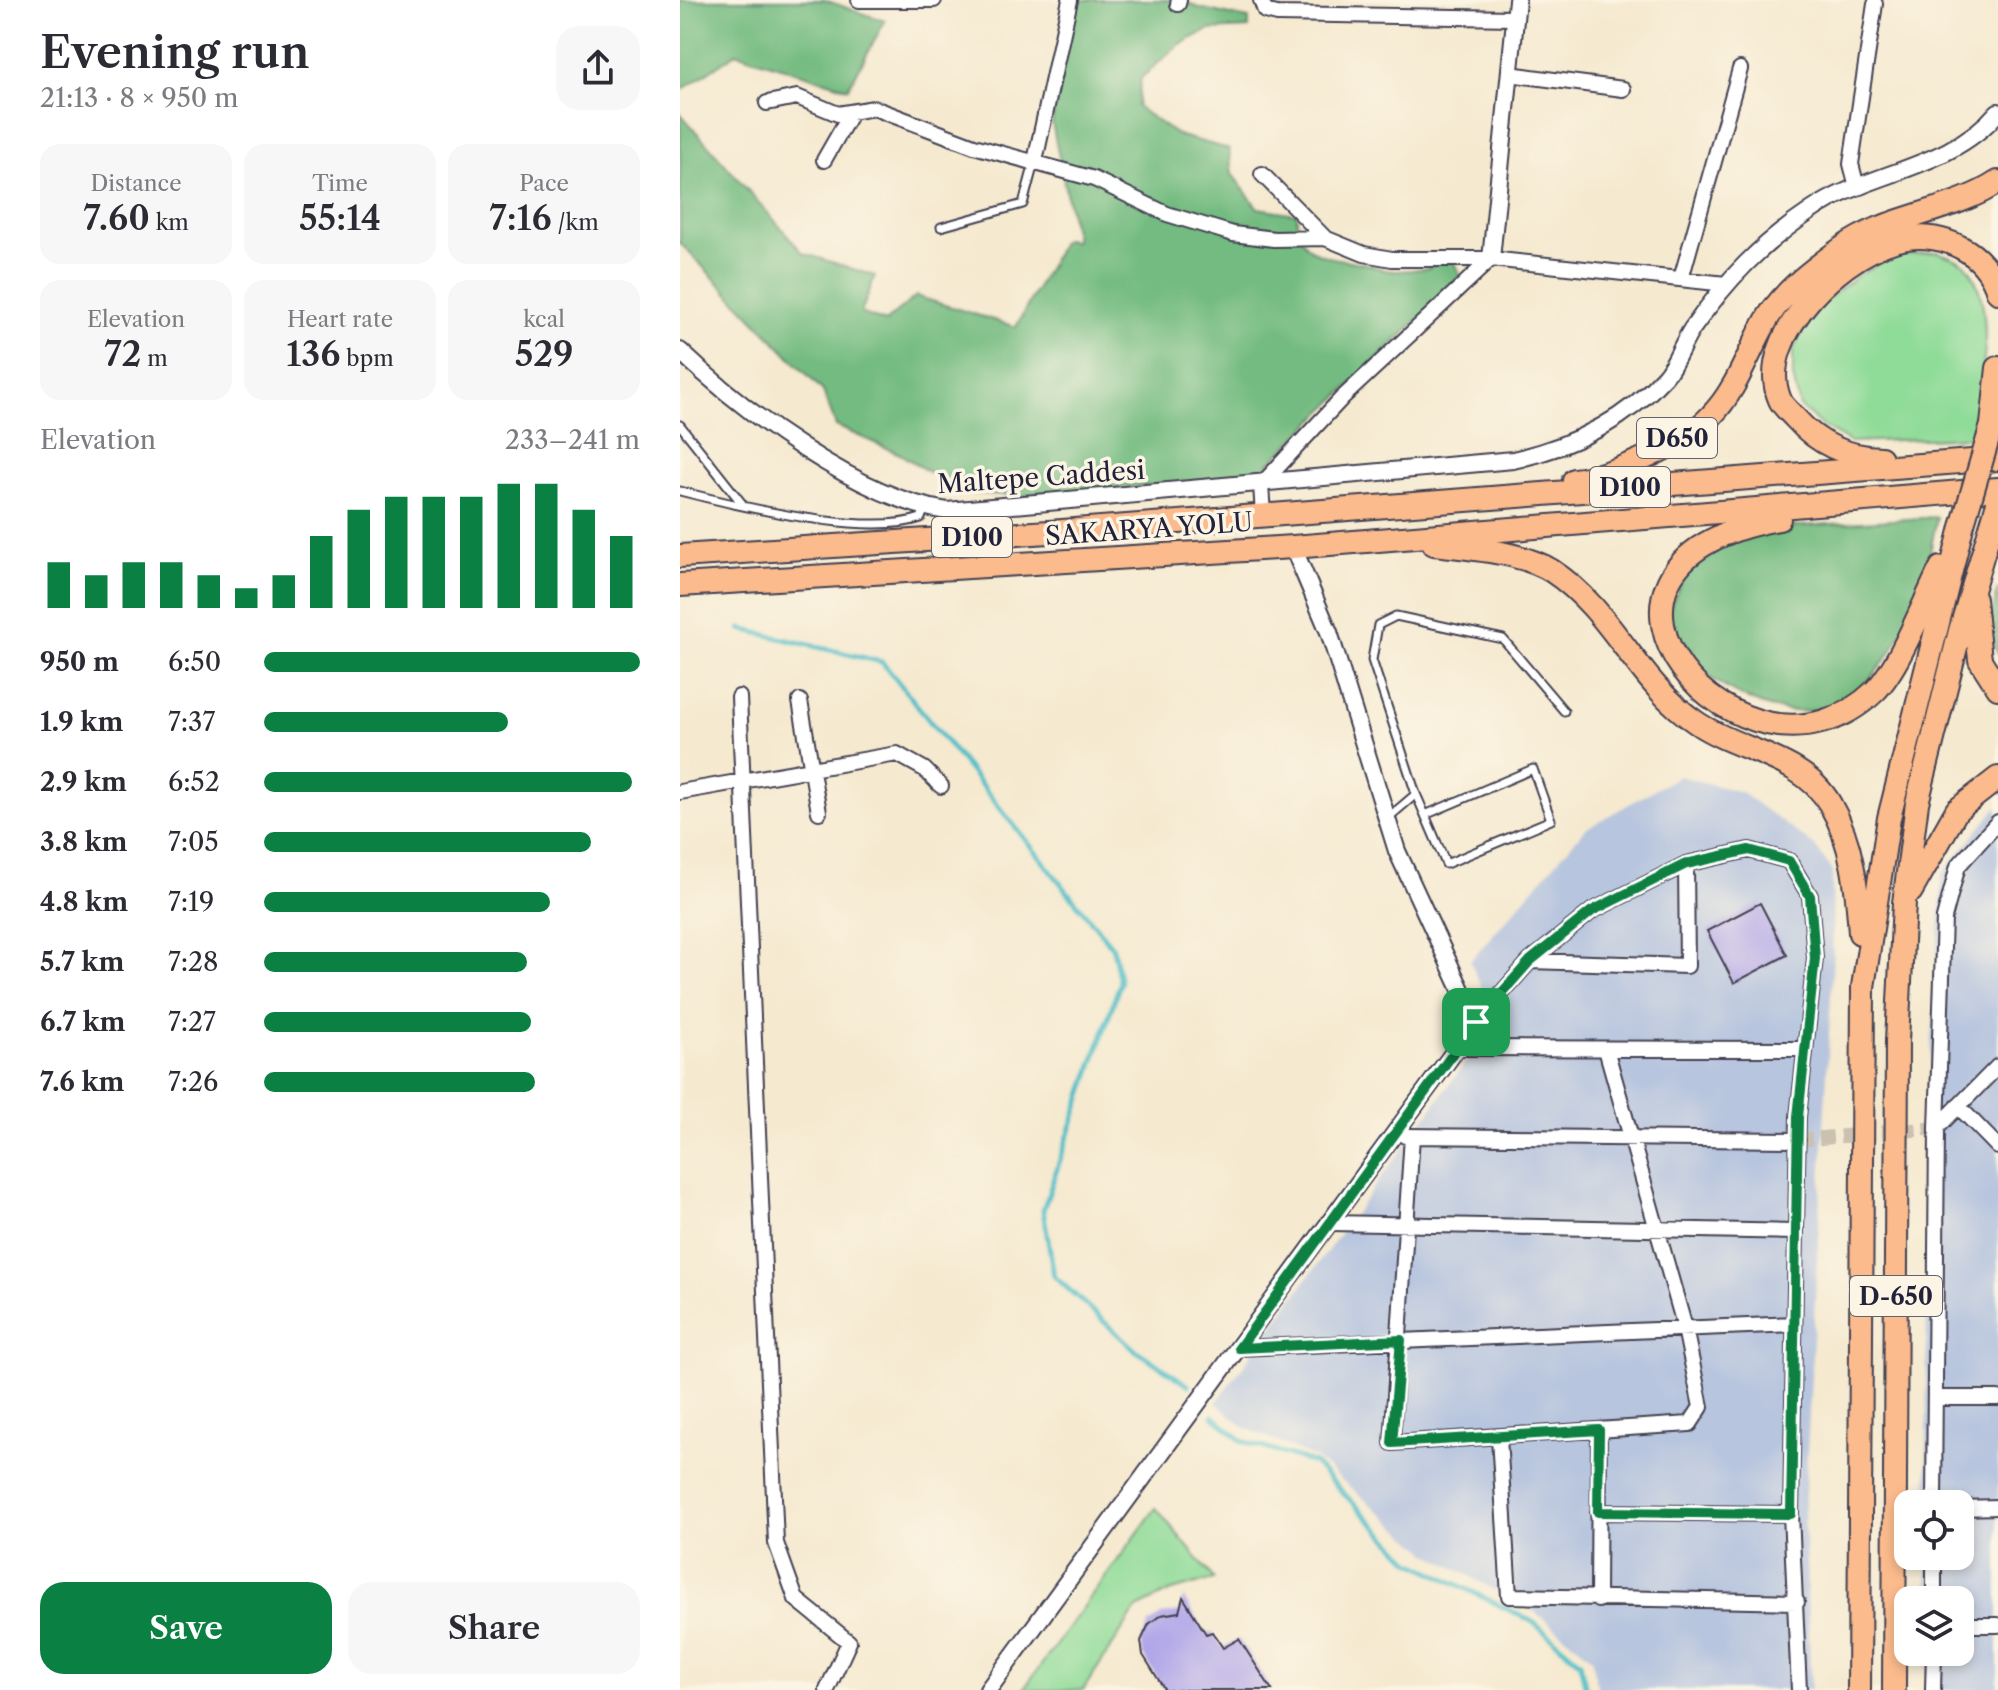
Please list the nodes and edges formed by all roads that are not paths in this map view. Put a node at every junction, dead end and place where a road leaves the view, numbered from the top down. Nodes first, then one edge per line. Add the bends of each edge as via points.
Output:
1 (859, 0) edge
2 (934, 0) edge
3 (1070, 0) edge
4 (1261, 0) edge
5 (1388, 0) edge
6 (1517, 0) edge
7 (1875, 4) dead end
8 (1388, 16) junction
9 (1515, 18) junction
10 (1740, 69) dead end
11 (1509, 74) junction
12 (1623, 89) dead end
13 (767, 103) dead end
14 (1998, 112) edge
15 (851, 113) junction
16 (824, 160) dead end
17 (1035, 161) junction
18 (1262, 174) dead end
19 (1998, 182) edge
20 (1857, 187) junction
21 (941, 227) dead end
22 (1325, 238) junction
23 (1491, 259) junction
24 (1681, 279) junction
25 (1726, 284) junction
26 (1998, 292) edge
27 (680, 351) edge
28 (1998, 368) edge
29 (1998, 400) edge
30 (680, 425) edge
31 (1992, 425) junction
32 (1998, 459) edge
33 (1962, 462) junction
34 (1261, 485) junction
35 (1998, 489) edge
36 (680, 491) edge
37 (1904, 498) junction
38 (1998, 503) edge
39 (744, 506) junction
40 (925, 508) junction
41 (1263, 515) junction
42 (1962, 527) junction
43 (1381, 538) junction
44 (1293, 547) junction
45 (680, 556) edge
46 (1973, 583) junction
47 (680, 585) edge
48 (1998, 688) edge
49 (739, 697) dead end
50 (800, 701) dead end
51 (1564, 711) dead end
52 (811, 768) junction
53 (1998, 778) edge
54 (740, 780) junction
55 (941, 786) dead end
56 (680, 792) edge
57 (1416, 794) junction
58 (819, 812) dead end
59 (1425, 815) junction
60 (1387, 819) junction
61 (1997, 824) edge
62 (1686, 864) junction
63 (1904, 903) junction
64 (1530, 961) junction
65 (1863, 987) junction
66 (1476, 1022) junction
67 (1459, 1048) junction
68 (1606, 1049) junction
69 (1805, 1049) junction
70 (1998, 1066) edge
71 (1958, 1106) junction
72 (1937, 1128) junction
73 (1404, 1136) junction
74 (1631, 1138) junction
75 (1798, 1140) junction
76 (1998, 1147) edge
77 (1331, 1223) junction
78 (1406, 1224) junction
79 (1657, 1229) junction
80 (1796, 1232) junction
81 (1794, 1324) junction
82 (1685, 1328) junction
83 (1401, 1340) junction
84 (1239, 1348) junction
85 (1935, 1398) junction
86 (1998, 1398) edge
87 (1599, 1430) junction
88 (1499, 1438) junction
89 (1934, 1490) edge
90 (1998, 1507) edge
91 (1974, 1508) edge
92 (1598, 1512) junction
93 (1791, 1514) junction
94 (1598, 1600) junction
95 (1797, 1602) junction
96 (1974, 1625) edge
97 (1998, 1625) edge
98 (1934, 1666) edge
99 (827, 1690) edge
100 (988, 1690) edge
101 (1799, 1690) edge
102 (1859, 1690) edge
103 (1894, 1690) edge
104 (1933, 1690) edge

1 - 2 street
3 - 17 street
4 - 8 street via 1265,11 1277,14
5 - 8 street
6 - 9 street
7 - 20 street via 1851,164
8 - 9 street
9 - 11 street
10 - 24 street
11 - 12 street
11 - 23 street
13 - 15 street via 797,97 838,114
14 - 20 street, Maltepe Caddesi via 1945,152
15 - 16 street
15 - 17 street via 874,108 974,146
17 - 21 lane via 1023,204
17 - 22 street via 1094,179 1167,214 1233,234
18 - 22 street
19 - 41 highway, D650 via 1844,246 1771,313 1711,417 1644,459 1587,479
20 - 25 street, Maltepe Caddesi via 1814,208 1744,262
22 - 23 street via 1392,259
23 - 24 street
23 - 34 street via 1342,398
24 - 25 street
25 - 34 street, Maltepe Caddesi via 1667,374 1645,396 1557,450 1513,460
26 - 33 highway via 1975,255 1945,240 1906,238 1854,262 1824,285 1796,314 1776,369 1780,400 1817,441 1860,457
27 - 40 street, Maltepe Caddesi via 815,455 878,490
28 - 31 highway
29 - 31 highway
30 - 39 lane
31 - 42 highway, bridge
32 - 33 highway, D100
33 - 41 highway, D100
34 - 40 street, Maltepe Caddesi via 947,511
34 - 41 street
35 - 37 highway, D100
36 - 39 lane
37 - 42 highway via 1757,523 1691,553 1668,582 1663,600 1664,638 1681,669 1707,694 1752,718 1797,726 1840,714 1885,679
37 - 43 highway, D100
38 - 46 highway
39 - 40 lane via 864,524 907,523 921,518
41 - 45 highway, D100
42 - 65 highway via 1889,818
43 - 44 highway, SAKARYA YOLU / D100
43 - 65 highway via 1485,550 1550,570 1598,608 1658,692 1699,725 1806,776 1830,803 1848,848 1857,884
44 - 47 highway, SAKARYA YOLU / D100
44 - 60 street via 1329,632
46 - 48 highway via 1980,660
46 - 63 highway via 1917,803
49 - 54 street
50 - 52 street
51 - 57 lane via 1503,639 1396,616 1378,625 1372,660
52 - 54 street
52 - 55 street via 897,754
52 - 58 street
53 - 63 highway via 1957,810
54 - 56 street
54 - 99 street via 776,1543 796,1599 849,1642
57 - 59 lane
57 - 60 lane
59 - 59 lane via 1446,864 1551,820 1533,769
60 - 66 street
61 - 72 street via 1958,866 1944,918
62 - 64 street via 1592,911
62 - 64 street via 1687,966
62 - 69 street via 1749,850 1789,861 1810,896 1815,958
63 - 103 highway, D-650 via 1897,1041
64 - 66 street
65 - 102 highway, D-650
66 - 67 street
67 - 68 street
67 - 73 street
68 - 69 street
68 - 74 street
69 - 75 street
70 - 71 street
71 - 72 street
71 - 76 street
72 - 85 street
73 - 74 street
73 - 77 street
73 - 78 street
74 - 75 street
74 - 79 street
75 - 80 street
77 - 78 street
77 - 84 street
78 - 79 street
78 - 83 street
79 - 80 street
79 - 82 street
80 - 81 street
81 - 82 street
81 - 93 street
82 - 83 street
82 - 87 street via 1701,1407 1690,1424
83 - 84 street
83 - 88 street via 1392,1443
84 - 100 street
85 - 86 street
85 - 89 street
87 - 88 street
87 - 92 street
88 - 94 street via 1509,1596
90 - 91 street
92 - 93 street
92 - 94 street
93 - 95 street
94 - 95 street
95 - 101 street
96 - 97 street
98 - 104 street

